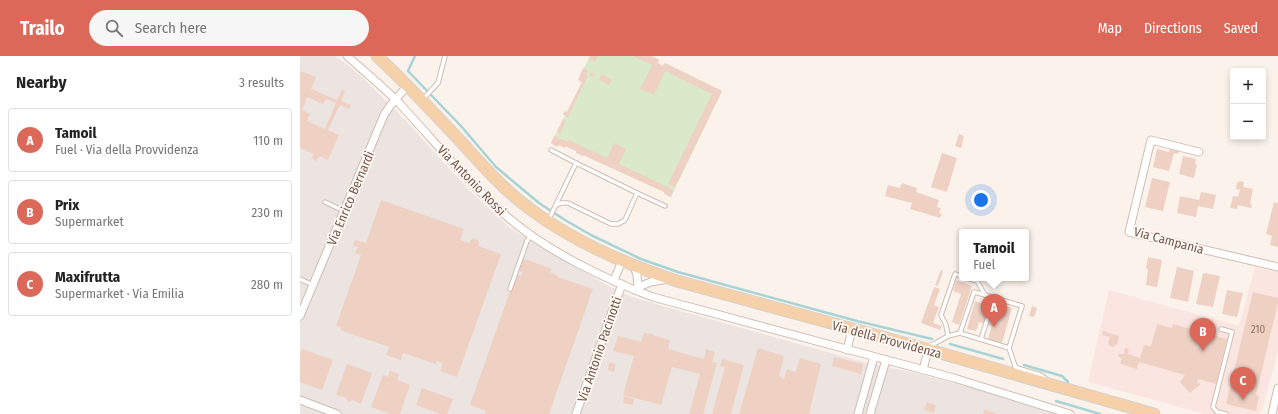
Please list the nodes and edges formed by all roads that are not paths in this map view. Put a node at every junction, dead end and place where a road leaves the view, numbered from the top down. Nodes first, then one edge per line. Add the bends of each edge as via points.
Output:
1 (347, 56) edge
2 (377, 56) edge
3 (445, 56) edge
4 (408, 85) junction
5 (424, 98) junction
6 (395, 99) junction
7 (551, 150) dead end
8 (1199, 152) dead end
9 (576, 163) junction
10 (637, 192) junction
11 (326, 202) dead end
12 (556, 206) junction
13 (665, 206) dead end
14 (344, 210) junction
15 (550, 218) junction
16 (531, 235) junction
17 (622, 261) junction
18 (634, 266) junction
19 (1278, 267) edge
20 (959, 275) edge
21 (300, 279) edge
22 (669, 279) junction
23 (614, 280) junction
24 (977, 281) edge
25 (622, 284) junction
26 (313, 285) junction
27 (637, 288) junction
28 (510, 289) dead end
29 (985, 295) junction
30 (994, 298) junction
31 (300, 316) edge
32 (852, 329) junction
33 (1220, 329) dead end
34 (960, 333) junction
35 (948, 336) junction
36 (981, 339) junction
37 (1010, 348) junction
38 (924, 349) junction
39 (847, 350) junction
40 (874, 357) junction
41 (886, 360) junction
42 (923, 370) junction
43 (1056, 387) junction
44 (1278, 388) edge
45 (300, 400) edge
46 (337, 414) edge
47 (576, 414) edge
48 (858, 414) edge
49 (870, 414) edge
50 (1070, 414) edge
51 (1154, 414) edge
52 (1226, 414) edge
53 (1272, 414) edge

1 - 6 street, Via Antonio Rossi
2 - 4 main road, Via Antonio Rossi
3 - 5 lane via 438,82
4 - 5 main road, Via Antonio Rossi
4 - 6 street, Via Enrico Bernardi
5 - 15 main road, Via Antonio Rossi via 506,189 530,209
6 - 14 street, Via Enrico Bernardi via 384,115
6 - 16 street, Via Antonio Rossi via 494,205
7 - 9 lane
8 - 19 street, Via Campania via 1150,140 1129,232
9 - 10 lane
9 - 12 lane
10 - 12 lane via 625,220 618,224 611,224 568,203
10 - 13 lane
11 - 14 lane
12 - 15 lane
14 - 26 street, Via Enrico Bernardi
15 - 17 main road, Via Antonio Rossi via 583,243
16 - 23 street, Via Antonio Rossi
16 - 28 lane
17 - 18 main road, Via della Provvidenza
17 - 23 street, Via Antonio Pacinotti
18 - 22 main road, Via della Provvidenza
18 - 27 street, Via Antonio Pacinotti
20 - 35 lane via 955,274 941,315
21 - 26 lane
22 - 27 street, Via Antonio Pacinotti
22 - 32 main road, Via della Provvidenza
23 - 25 street, Via Antonio Pacinotti
24 - 29 lane
25 - 27 street, Via Antonio Pacinotti
25 - 47 street, Via Antonio Pacinotti
26 - 31 street, Via Enrico Bernardi
27 - 39 street, Via della Provvidenza via 665,300
29 - 30 lane
29 - 34 lane via 974,292
30 - 36 lane
30 - 37 lane via 1022,306
32 - 38 main road, Via della Provvidenza
32 - 39 street
33 - 52 lane via 1232,332 1213,407 1217,412
34 - 35 lane
34 - 36 lane
35 - 38 lane
36 - 37 lane
37 - 43 lane via 1015,366 1041,375
38 - 42 street
38 - 43 main road, Via della Provvidenza
39 - 40 street, Via della Provvidenza
40 - 41 street, Via della Provvidenza
40 - 48 street
41 - 42 street, Via della Provvidenza
41 - 49 street
42 - 50 street, Via della Provvidenza
43 - 51 main road, Via della Provvidenza
44 - 53 street
45 - 46 street

